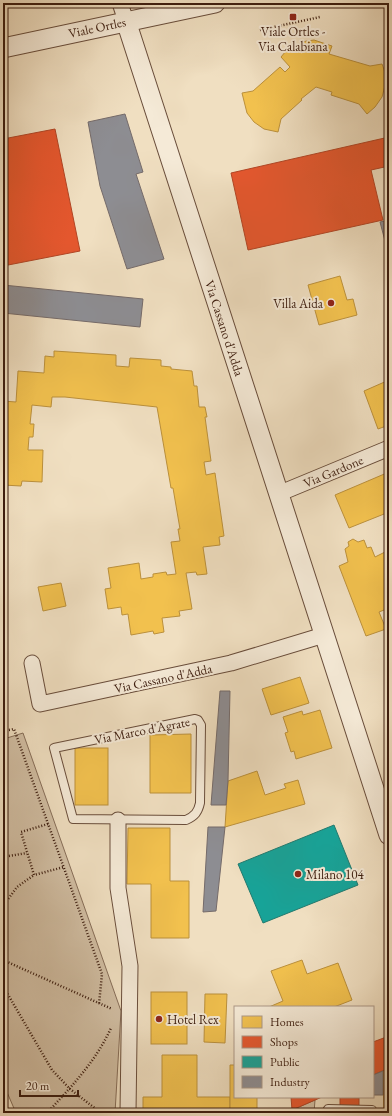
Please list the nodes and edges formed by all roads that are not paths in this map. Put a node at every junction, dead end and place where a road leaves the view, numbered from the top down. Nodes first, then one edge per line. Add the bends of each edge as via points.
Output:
1 (120, 3) edge
2 (215, 3) edge
3 (126, 21) junction
4 (3, 48) edge
5 (389, 448) edge
6 (278, 494) junction
7 (324, 635) junction
8 (32, 663) dead end
9 (118, 820) junction
10 (389, 835) edge
11 (128, 1113) edge
12 (326, 1113) edge
13 (372, 1113) edge

1 - 3 street
2 - 3 street, Viale Ortles
3 - 4 street, Viale Ortles
3 - 6 street, Via Cassano d'Adda
5 - 6 street, Via Gardone
6 - 7 street, Via Cassano d'Adda
7 - 8 street, Via Cassano d'Adda via 231,663 40,704
7 - 10 street, Via Cassano d'Adda
9 - 9 lane, Via Marco d'Agrate via 186,820 198,811 201,725 198,720 54,748 73,819
9 - 11 street via 118,888 130,966 124,1011
12 - 13 lane via 328,1109 372,1110

